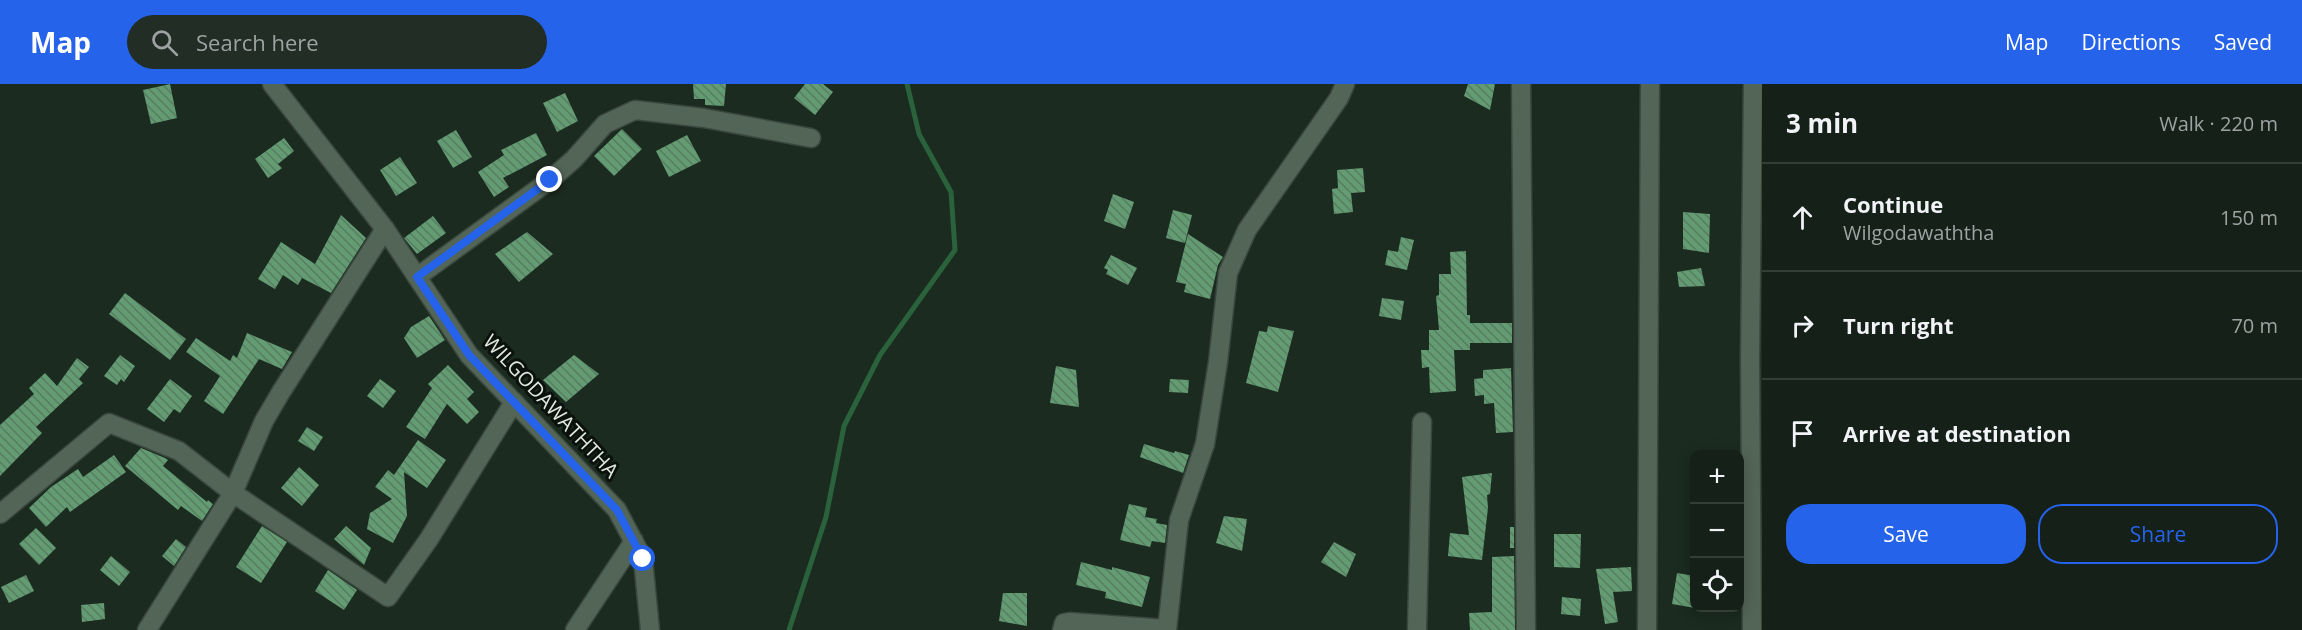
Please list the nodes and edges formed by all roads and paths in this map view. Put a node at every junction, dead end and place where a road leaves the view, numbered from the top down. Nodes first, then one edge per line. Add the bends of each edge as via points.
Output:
1 (272, 84) edge
2 (1345, 84) edge
3 (1521, 84) edge
4 (1650, 84) edge
5 (1753, 84) edge
6 (811, 138) dead end
7 (385, 229) junction
8 (417, 277) junction
9 (514, 402) junction
10 (1422, 422) dead end
11 (233, 493) junction
12 (0, 514) edge
13 (634, 541) junction
14 (147, 630) edge
15 (576, 630) edge
16 (650, 630) edge
17 (1062, 630) edge
18 (1167, 630) edge
19 (1417, 630) edge
20 (1526, 630) edge
21 (1647, 630) edge
22 (1752, 630) edge

1 - 7 street, WILGODAWATHTHA
2 - 18 street via 1247,230 1228,273 1205,444 1179,520
3 - 20 street
4 - 21 street
5 - 22 street
6 - 8 street via 704,118 634,110 605,124 550,180
7 - 8 street, WILGODAWATHTHA
7 - 11 street via 264,421
8 - 9 street, WILGODAWATHTHA via 469,355
9 - 11 street via 388,597
9 - 13 street, WILGODAWATHTHA via 617,510
10 - 19 street
11 - 12 street via 179,451 109,423
11 - 14 street
13 - 15 street
13 - 16 street, WILGODAWATHTHA via 643,559
17 - 18 street via 1064,623 1070,622

